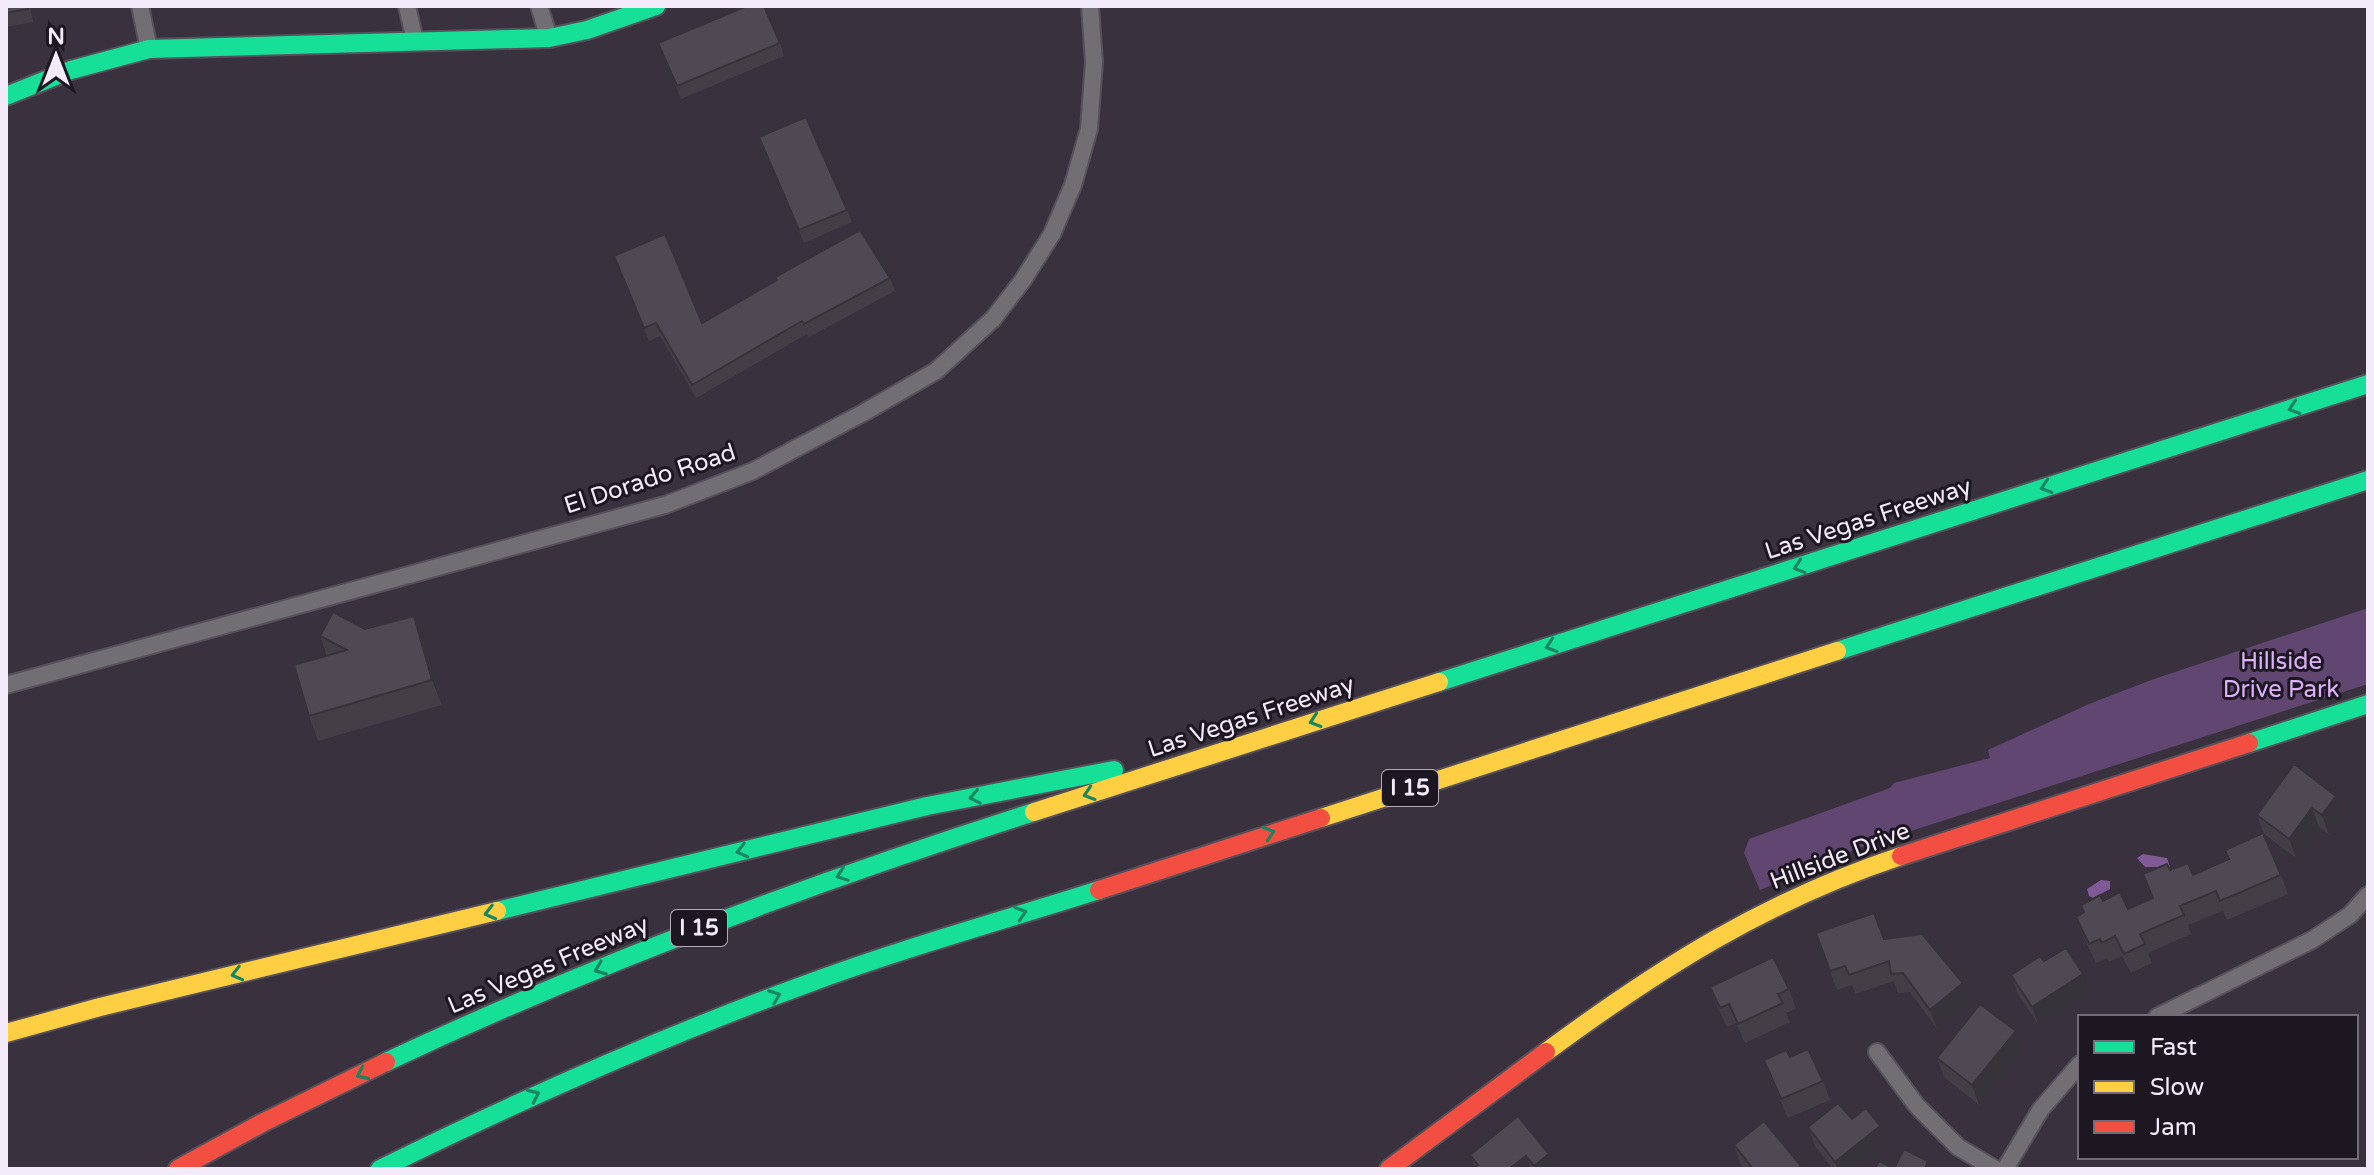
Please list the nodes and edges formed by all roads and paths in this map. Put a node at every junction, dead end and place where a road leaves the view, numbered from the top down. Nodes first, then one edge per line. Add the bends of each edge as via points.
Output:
1 (140, 6) edge
2 (407, 6) edge
3 (539, 6) edge
4 (656, 6) edge
5 (1090, 6) edge
6 (549, 38) junction
7 (415, 41) junction
8 (149, 49) junction
9 (6, 96) edge
10 (2368, 384) edge
11 (2368, 480) edge
12 (6, 685) edge
13 (2368, 704) edge
14 (1244, 744) junction
15 (2368, 895) edge
16 (2161, 1015) edge
17 (6, 1033) edge
18 (1877, 1052) dead end
19 (2078, 1066) edge
20 (463, 1127) junction
21 (178, 1169) edge
22 (380, 1169) edge
23 (398, 1169) edge
24 (1389, 1169) edge
25 (1995, 1169) edge
26 (2005, 1169) edge

1 - 8 street
2 - 7 street
3 - 6 street
4 - 6 main road
5 - 12 street, El Dorado Road via 1094,62 1089,129 1073,185 1052,234 1023,280 993,319 936,371 753,471 665,505
6 - 7 main road
7 - 8 main road
8 - 9 main road via 71,70
10 -> 14 main road, Las Vegas Freeway / I 15
20 -> 11 main road, I 15 via 806,984
13 - 24 main road, Hillside Drive via 1868,867 1785,901 1624,994
14 -> 17 main road via 927,806
14 -> 21 main road, Las Vegas Freeway / I 15 via 874,863 694,930 479,1019 255,1125
15 - 16 street via 2350,915 2312,940
18 - 25 street via 1917,1106 1958,1147
19 - 26 street via 2041,1109
20 - 22 main road, I 15
20 - 23 main road

